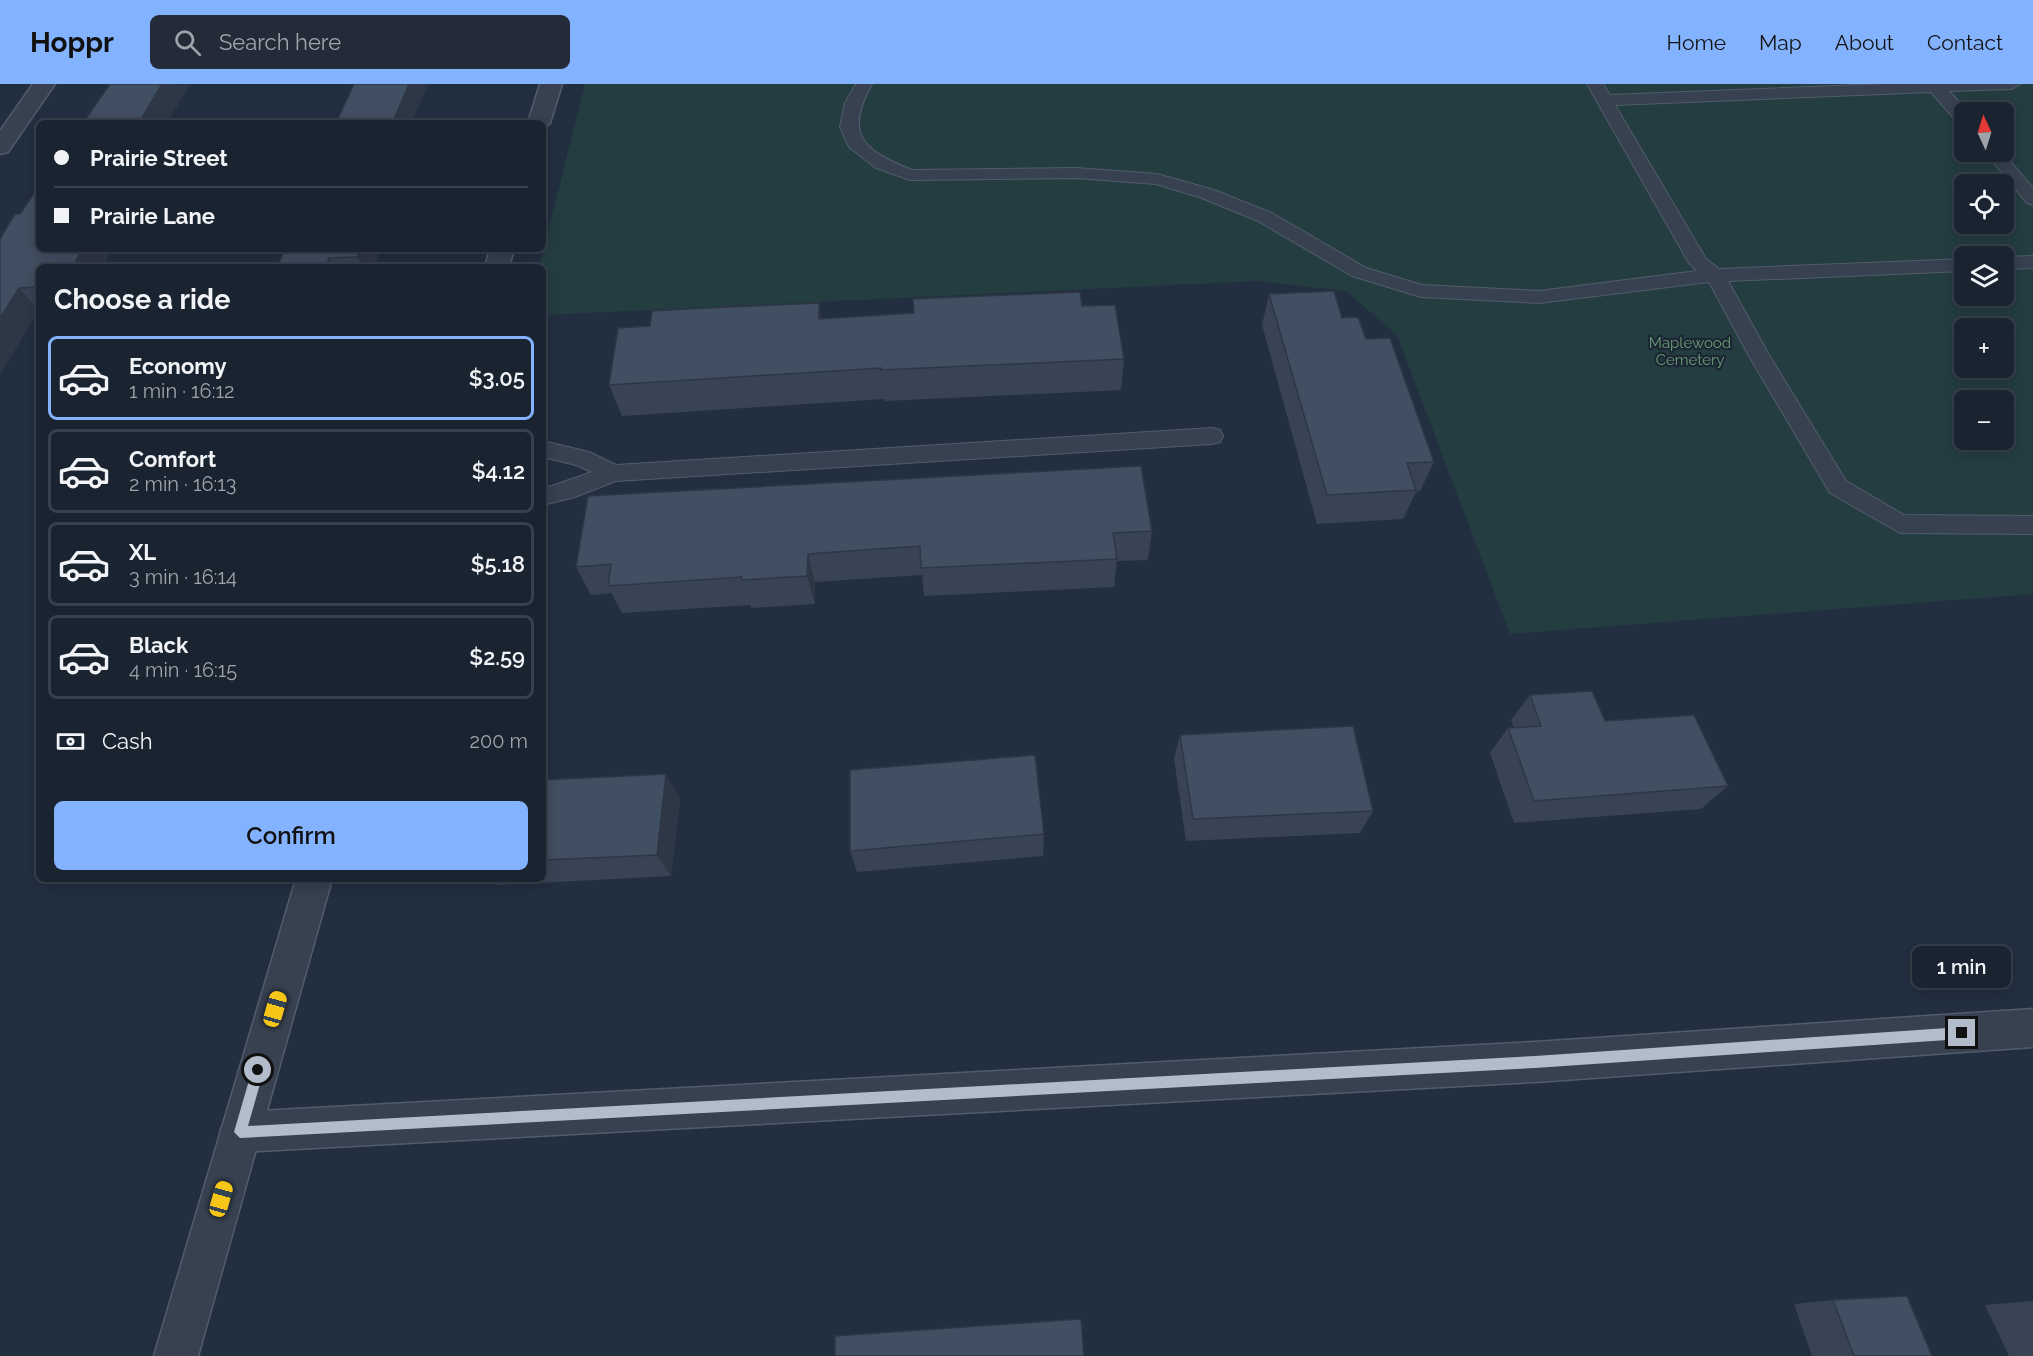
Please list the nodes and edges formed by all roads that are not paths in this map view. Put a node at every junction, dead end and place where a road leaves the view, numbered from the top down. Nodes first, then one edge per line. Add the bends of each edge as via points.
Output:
1 (44, 84) edge
2 (551, 84) edge
3 (864, 84) edge
4 (2012, 84) edge
5 (1935, 86) edge
6 (1600, 92) edge
7 (1954, 108) edge
8 (540, 120) edge
9 (0, 147) edge
10 (2001, 162) edge
11 (2033, 200) edge
12 (2033, 262) edge
13 (2014, 263) edge
14 (1954, 265) edge
15 (1715, 275) junction
16 (1212, 436) dead end
17 (546, 450) edge
18 (614, 473) junction
19 (546, 496) edge
20 (2033, 525) edge
21 (313, 882) edge
22 (2033, 1028) edge
23 (240, 1132) junction
24 (176, 1356) edge

1 - 9 street
2 - 8 street
3 - 15 lane via 853,103 849,127 858,147 882,164 910,175 1076,172 1157,179 1265,217 1359,272 1421,291 1539,297
4 - 5 lane
5 - 6 lane
5 - 7 lane
6 - 15 lane via 1699,263
10 - 11 lane
12 - 13 lane
14 - 15 lane
15 - 20 lane via 1838,487 1900,524
16 - 18 lane
17 - 18 lane via 581,458
18 - 19 lane
21 - 23 street
22 - 23 street via 1535,1062
23 - 24 street

